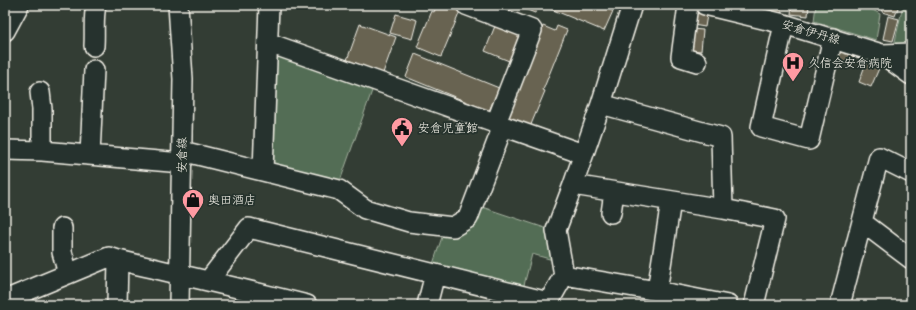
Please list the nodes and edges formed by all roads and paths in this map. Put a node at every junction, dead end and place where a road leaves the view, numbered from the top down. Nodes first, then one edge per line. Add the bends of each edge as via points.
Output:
1 (19, 5) edge
2 (96, 5) edge
3 (178, 5) edge
4 (269, 5) edge
5 (466, 5) edge
6 (632, 5) edge
7 (688, 5) edge
8 (705, 5) edge
9 (759, 12) edge
10 (784, 24) junction
11 (5, 31) edge
12 (832, 38) junction
13 (269, 43) junction
14 (94, 46) dead end
15 (911, 53) edge
16 (882, 54) junction
17 (682, 57) dead end
18 (94, 70) dead end
19 (911, 75) edge
20 (40, 92) dead end
21 (601, 104) junction
22 (500, 125) junction
23 (5, 150) edge
24 (42, 151) junction
25 (583, 154) junction
26 (90, 155) junction
27 (182, 157) junction
28 (263, 170) junction
29 (911, 173) edge
30 (573, 185) junction
31 (614, 192) junction
32 (671, 201) junction
33 (724, 209) junction
34 (611, 213) dead end
35 (862, 222) junction
36 (62, 228) dead end
37 (911, 259) edge
38 (118, 260) junction
39 (68, 274) junction
40 (435, 274) junction
41 (180, 275) junction
42 (564, 276) junction
43 (209, 280) junction
44 (667, 297) edge
45 (5, 300) edge
46 (117, 305) edge
47 (179, 305) edge
48 (307, 305) edge
49 (427, 305) edge
50 (546, 305) edge
51 (728, 305) edge
52 (754, 305) edge
53 (840, 305) edge

1 - 11 street
2 - 14 street
3 - 27 street, 安倉線 via 183,79
4 - 13 street
5 - 22 street via 532,30
6 - 21 street
7 - 17 street
8 - 9 street, 安倉伊丹線
9 - 10 street, 安倉伊丹線
10 - 12 street, 安倉伊丹線
10 - 12 street via 757,134 809,140
12 - 16 street, 安倉伊丹線
13 - 22 street
13 - 28 street
15 - 16 street
16 - 19 street, 安倉伊丹線
18 - 26 street
20 - 24 street
21 - 25 street
21 - 33 street via 721,137
22 - 25 street
22 - 28 street via 468,218 453,227 409,222 372,212 339,190
23 - 24 street
24 - 26 street
25 - 30 street
26 - 27 street
27 - 28 street
27 - 41 street, 安倉線
29 - 35 street via 880,157
30 - 31 street
30 - 42 street via 556,230
31 - 32 street
31 - 34 street
32 - 33 street
32 - 44 street
33 - 52 street via 775,219
35 - 37 street
35 - 53 street
36 - 39 street via 62,252
38 - 39 street via 109,257
38 - 41 street
38 - 46 street
39 - 45 street
40 - 43 street via 249,228
40 - 49 street
40 - 50 street via 540,300
41 - 43 street
41 - 47 street, 安倉線
42 - 44 street
42 - 50 street
43 - 48 street
44 - 51 street

